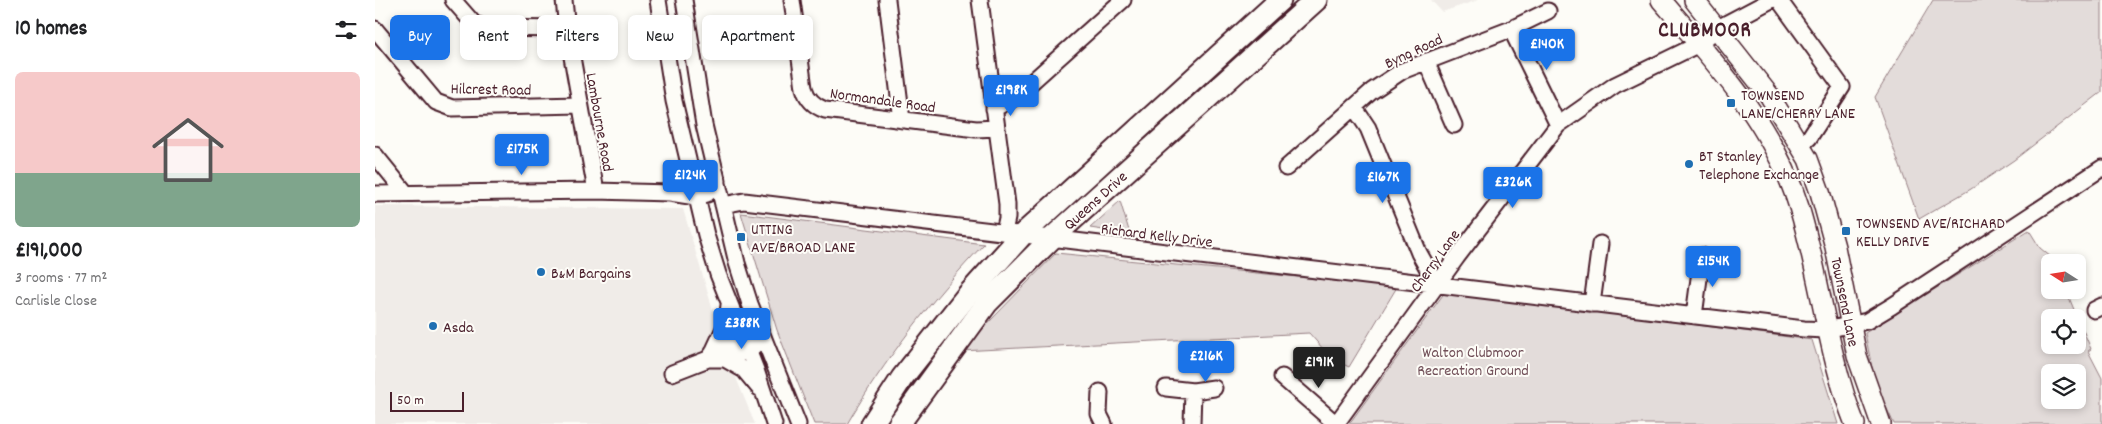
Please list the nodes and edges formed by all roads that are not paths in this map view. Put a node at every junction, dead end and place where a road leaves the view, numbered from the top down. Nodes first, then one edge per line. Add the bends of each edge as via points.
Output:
1 (453, 0) edge
2 (564, 0) edge
3 (658, 0) edge
4 (684, 0) edge
5 (792, 0) edge
6 (887, 0) edge
7 (980, 0) edge
8 (1123, 0) edge
9 (1280, 0) edge
10 (1316, 0) edge
11 (1661, 0) edge
12 (1694, 0) edge
13 (1771, 0) edge
14 (1779, 0) edge
15 (1548, 11) dead end
16 (566, 15) edge
17 (1718, 28) junction
18 (375, 29) edge
19 (537, 29) edge
20 (1511, 29) junction
21 (1699, 44) junction
22 (572, 60) edge
23 (1426, 61) junction
24 (580, 105) junction
25 (1354, 108) junction
26 (995, 109) junction
27 (902, 120) junction
28 (1454, 125) dead end
29 (1558, 125) junction
30 (997, 128) junction
31 (1799, 144) junction
32 (375, 155) edge
33 (1286, 168) dead end
34 (2102, 168) edge
35 (718, 181) junction
36 (694, 190) junction
37 (596, 191) junction
38 (405, 192) junction
39 (375, 194) edge
40 (723, 205) junction
41 (1013, 233) junction
42 (1052, 238) junction
43 (1600, 244) dead end
44 (1702, 256) dead end
45 (1437, 285) junction
46 (728, 300) junction
47 (1592, 304) junction
48 (1694, 316) junction
49 (1850, 325) junction
50 (1826, 330) junction
51 (763, 337) junction
52 (746, 344) junction
53 (716, 356) junction
54 (672, 374) dead end
55 (1282, 378) dead end
56 (1166, 388) dead end
57 (1214, 388) dead end
58 (762, 390) junction
59 (1193, 391) junction
60 (1100, 392) dead end
61 (774, 424) edge
62 (798, 424) edge
63 (872, 424) edge
64 (899, 424) edge
65 (1104, 424) edge
66 (1193, 424) edge
67 (1336, 424) edge
68 (1855, 424) edge
69 (1881, 424) edge

1 - 19 street via 474,24 487,28
2 - 16 street, Lambourne Road
3 - 36 street via 674,101
4 - 35 street via 704,126
5 - 27 street, Normandale Road via 805,88 812,102 825,110
6 - 27 street
7 - 26 street
8 - 26 street via 1015,98
9 - 41 highway, Queens Drive
10 - 42 highway, Queens Drive
11 - 21 main road, Townsend Lane
12 - 17 main road, Townsend Lane
13 - 17 street, Cherry Lane
14 - 31 street via 1842,87 1809,138
15 - 20 street, Byng Road
17 - 21 street, Cherry Lane
17 - 31 main road, Townsend Lane via 1769,95
18 - 24 street, Hilcrest Road via 436,102 452,108
20 - 23 street, Byng Road
20 - 29 street
21 - 29 street, Cherry Lane via 1615,85
21 - 50 main road, Townsend Lane via 1736,90 1778,156 1799,206
22 - 24 street, Lambourne Road
23 - 25 street, Byng Road via 1402,71
23 - 28 street
24 - 37 street, Lambourne Road
25 - 33 street, Byng Road
25 - 45 street via 1368,128 1419,253
26 - 30 street
27 - 30 street, Normandale Road via 976,129
29 - 45 street, Cherry Lane
30 - 41 street
31 - 49 main road, Townsend Lane via 1808,158 1820,192 1835,247
32 - 38 street
34 - 49 street, Richard Kelly Drive via 1892,306 1867,321
35 - 36 street via 707,194
35 - 40 street
36 - 37 street via 670,193
36 - 46 street via 717,274
37 - 38 street
38 - 39 street
40 - 41 street, Richard Kelly Drive via 744,201
40 - 51 street via 737,263
41 - 42 street, Richard Kelly Drive
41 - 63 highway, Queens Drive via 902,378
42 - 45 street, Richard Kelly Drive
42 - 64 highway, Queens Drive via 987,303
43 - 47 street
44 - 48 street
45 - 47 street, Richard Kelly Drive
45 - 67 street, Cherry Lane
46 - 52 street
46 - 53 street via 727,322
47 - 48 street, Richard Kelly Drive
48 - 50 street, Richard Kelly Drive
49 - 50 street, Richard Kelly Drive
49 - 69 main road, Townsend Lane via 1859,365
50 - 68 main road, Townsend Lane
51 - 52 street
51 - 62 street
52 - 53 street
52 - 58 street
53 - 54 street
53 - 58 street via 744,370
55 - 67 street
56 - 59 street
57 - 59 street
58 - 61 street
59 - 66 street
60 - 65 street via 1099,414

